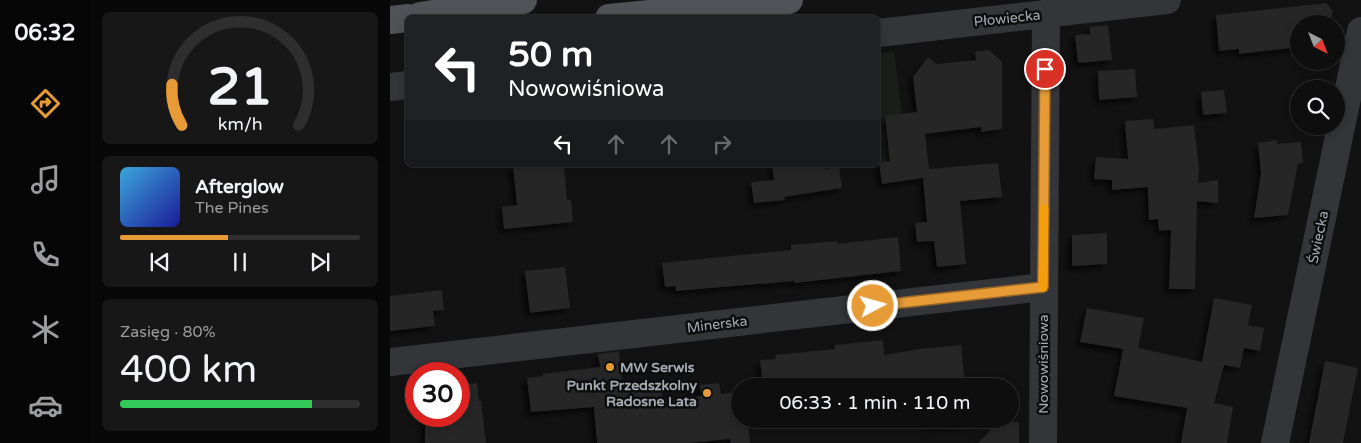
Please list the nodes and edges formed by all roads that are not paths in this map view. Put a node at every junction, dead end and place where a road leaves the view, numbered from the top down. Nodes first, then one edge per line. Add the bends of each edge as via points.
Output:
1 (523, 0) edge
2 (789, 0) edge
3 (1167, 0) edge
4 (1046, 14) junction
5 (425, 15) edge
6 (639, 15) edge
7 (405, 18) edge
8 (390, 20) edge
9 (1361, 31) edge
10 (880, 33) edge
11 (405, 85) edge
12 (390, 87) edge
13 (1043, 287) junction
14 (390, 362) edge
15 (1043, 443) edge
16 (1275, 443) edge

1 - 5 main road
2 - 6 main road
3 - 4 street, Płowiecka
4 - 10 street, Płowiecka
4 - 13 street, Nowowiśniowa
7 - 8 main road
9 - 16 street, Świecka
11 - 12 street
13 - 14 street, Minerska
13 - 15 street, Nowowiśniowa

